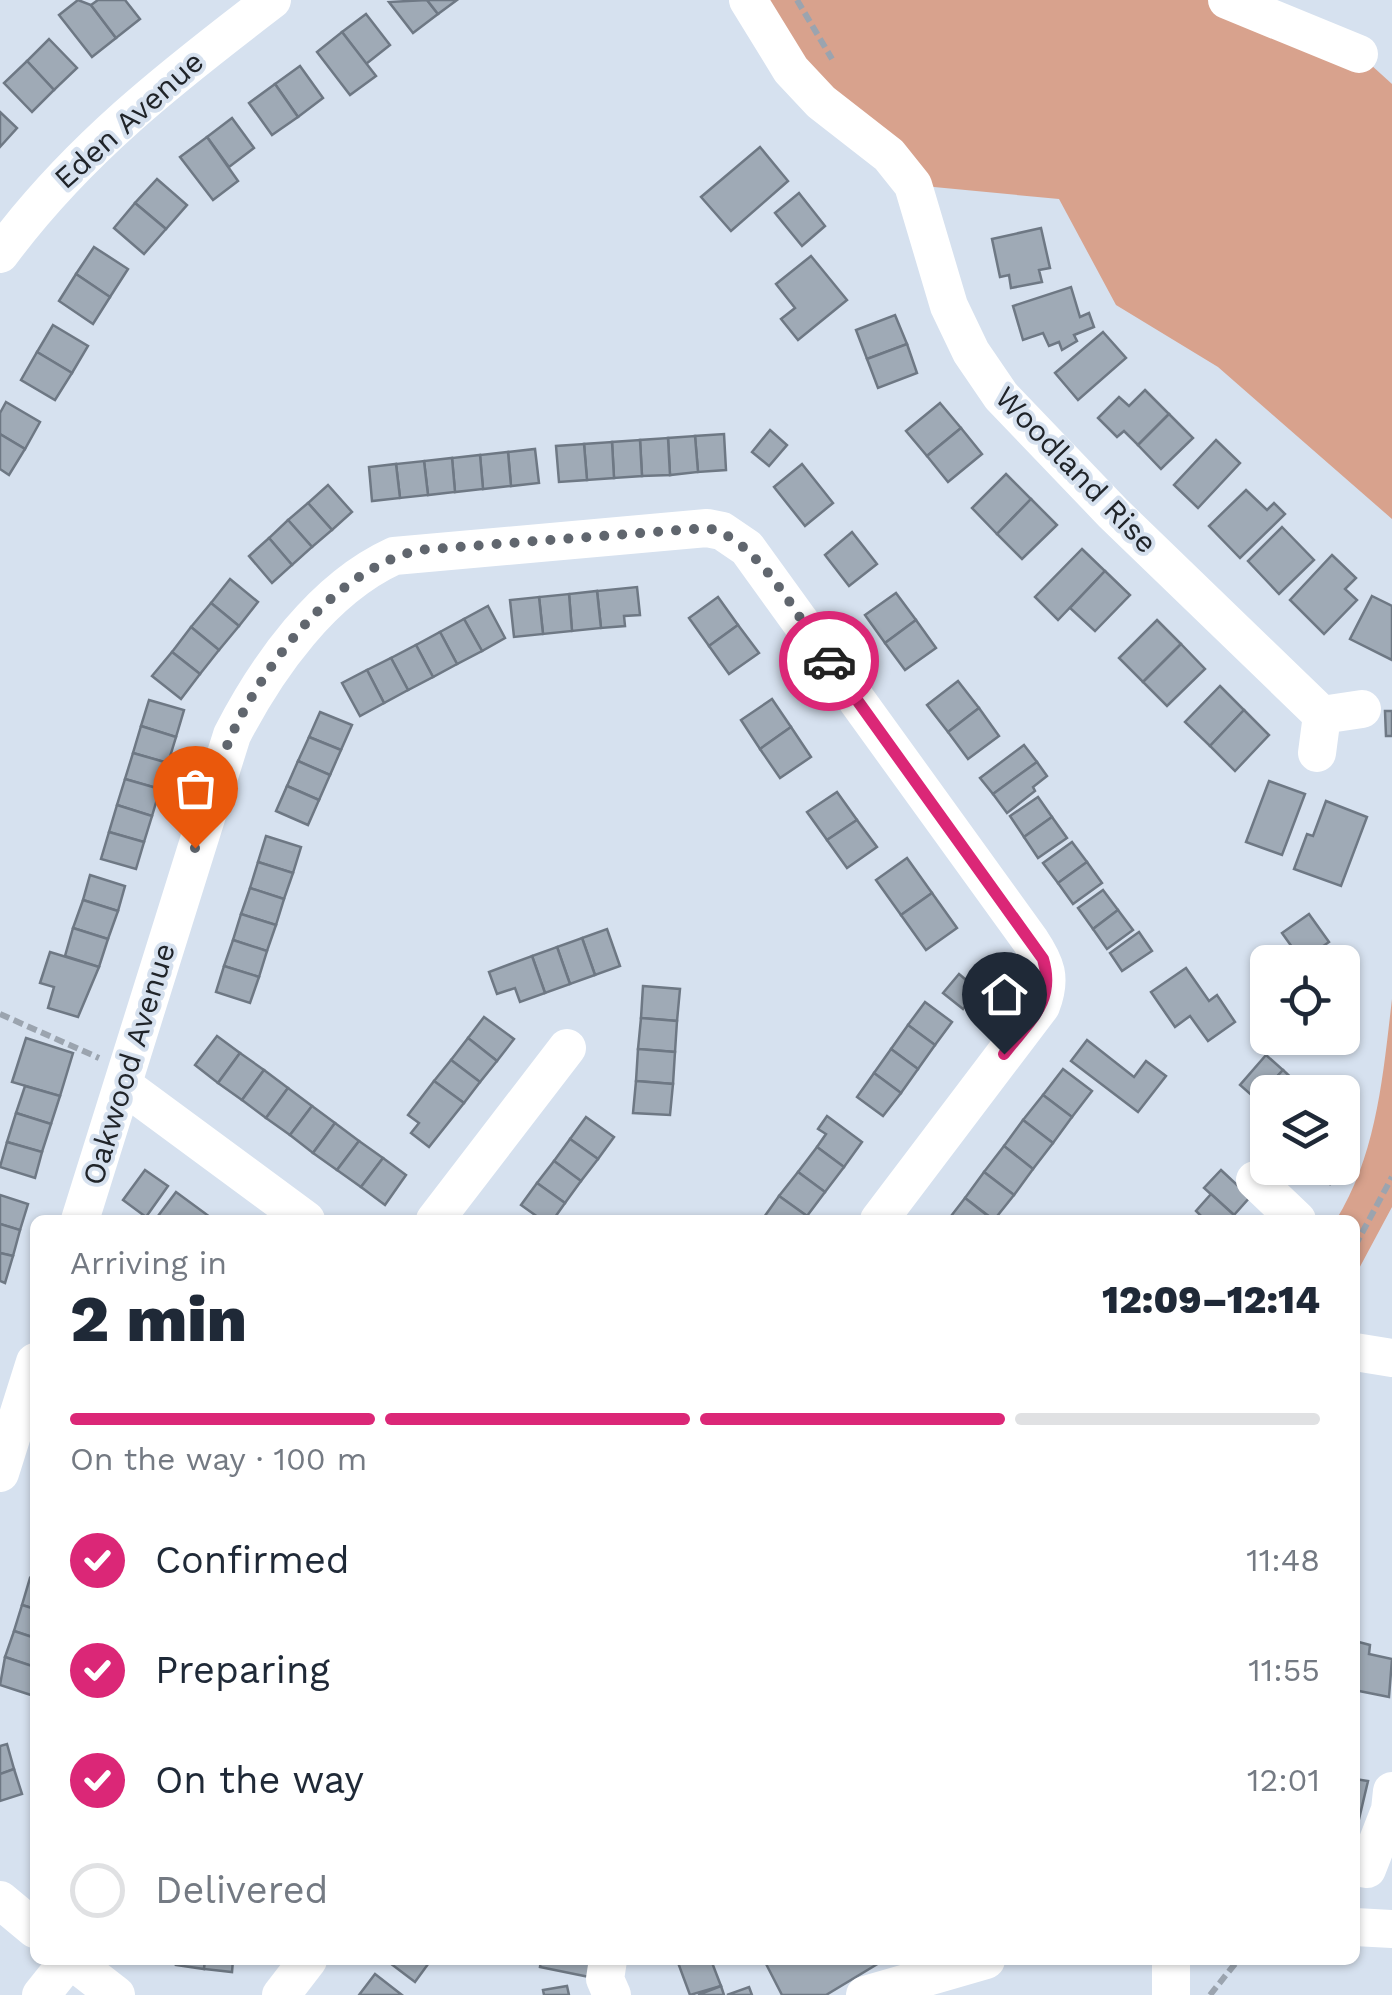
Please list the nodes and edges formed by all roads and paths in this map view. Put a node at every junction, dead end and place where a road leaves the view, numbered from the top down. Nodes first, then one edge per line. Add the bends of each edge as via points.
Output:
1 (272, 0) edge
2 (748, 0) edge
3 (1226, 0) edge
4 (1358, 54) dead end
5 (0, 254) edge
6 (1362, 709) dead end
7 (1322, 715) junction
8 (1317, 753) dead end
9 (0, 1014) edge
10 (566, 1048) dead end
11 (125, 1078) junction
12 (1392, 1177) edge
13 (1263, 1185) edge
14 (1311, 1214) edge
15 (82, 1215) edge
16 (300, 1215) edge
17 (439, 1215) edge
18 (883, 1215) edge
19 (1360, 1237) edge
20 (1360, 1353) edge
21 (1392, 1358) edge
22 (30, 1378) edge
23 (0, 1472) edge
24 (1392, 1791) edge
25 (1360, 1868) edge
26 (0, 1900) edge
27 (30, 1926) edge
28 (1360, 1927) edge
29 (1392, 1929) edge
30 (66, 1965) edge
31 (77, 1965) edge
32 (304, 1965) edge
33 (607, 1965) edge
34 (1171, 1965) edge
35 (1234, 1965) edge
36 (966, 1970) edge
37 (40, 1995) edge
38 (116, 1995) edge
39 (281, 1995) edge
40 (612, 1995) edge
41 (865, 1995) edge
42 (1171, 1995) edge
43 (1210, 1995) edge

1 - 5 street, Eden Avenue via 90,147
2 - 7 street, Woodland Rise via 791,70 888,155 913,186 949,306 1001,396
3 - 4 street
6 - 7 street
7 - 8 street
9 - 11 path
10 - 17 street
11 - 15 street, Oakwood Avenue
11 - 16 street
11 - 18 street, Oakwood Avenue via 218,774 249,702 296,639 352,581 370,567 419,550 707,528 734,538 756,560 1030,940 1050,983 1040,1006
12 - 19 path
13 - 14 street
20 - 21 street
22 - 23 street
24 - 25 street via 1367,1869
26 - 27 street
28 - 29 street
30 - 37 street
31 - 38 street
32 - 39 street
33 - 40 street
34 - 42 street
35 - 43 path
36 - 41 street

